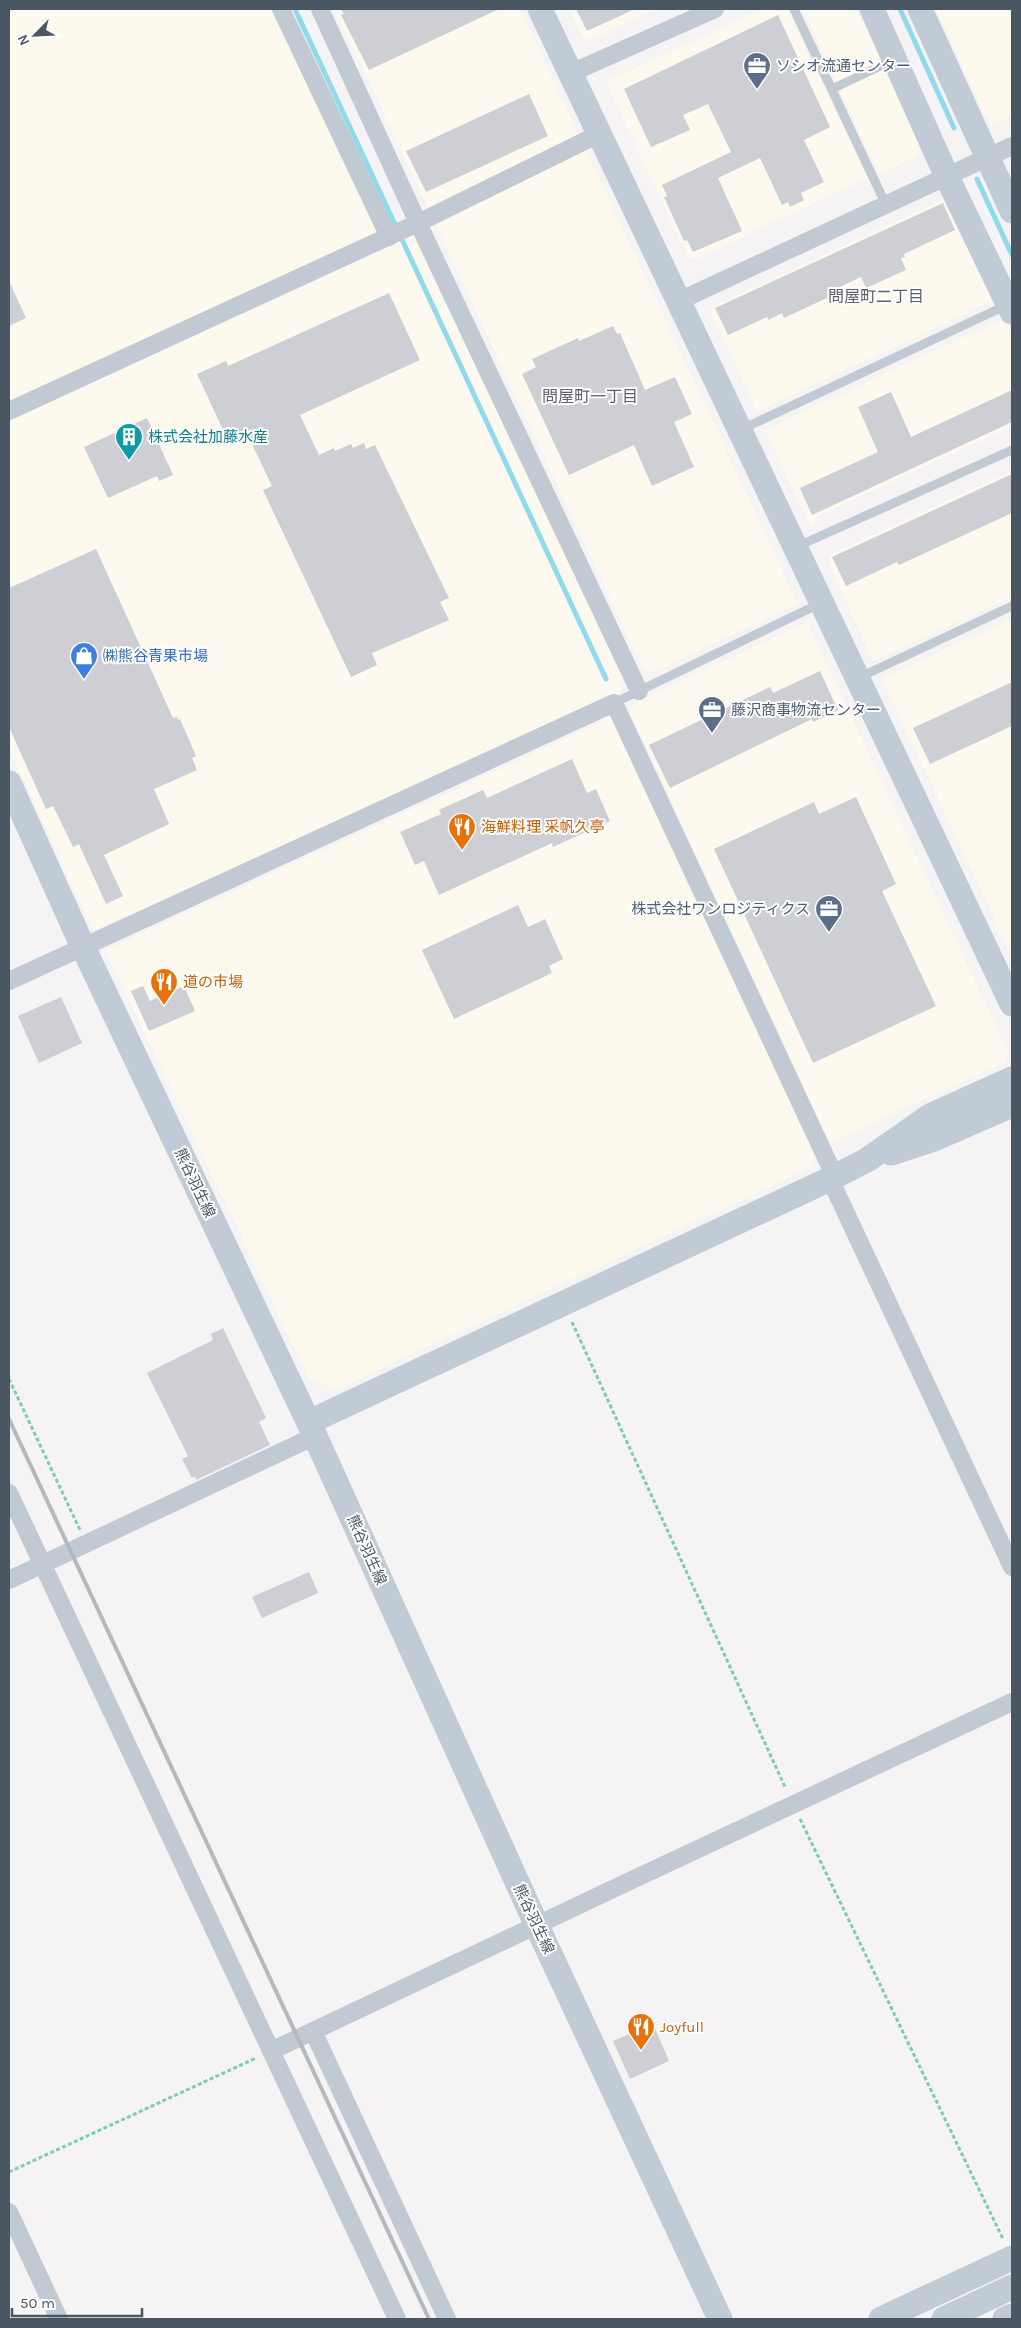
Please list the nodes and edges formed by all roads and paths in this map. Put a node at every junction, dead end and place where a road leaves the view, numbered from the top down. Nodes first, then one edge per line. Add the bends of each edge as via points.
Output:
1 (281, 9) edge
2 (320, 9) edge
3 (540, 9) edge
4 (715, 9) edge
5 (794, 9) edge
6 (872, 9) edge
7 (920, 9) edge
8 (895, 60) junction
9 (570, 73) junction
10 (832, 89) junction
11 (599, 134) junction
12 (1012, 146) edge
13 (988, 158) junction
14 (947, 177) junction
15 (886, 205) junction
16 (1012, 211) edge
17 (418, 224) junction
18 (388, 237) junction
19 (679, 301) junction
20 (1010, 308) edge
21 (9, 411) edge
22 (740, 430) junction
23 (1012, 450) edge
24 (796, 548) junction
25 (822, 603) junction
26 (1012, 606) edge
27 (858, 678) junction
28 (639, 691) junction
29 (614, 703) junction
30 (9, 783) edge
31 (83, 947) junction
32 (9, 981) edge
33 (1012, 1004) edge
34 (1012, 1079) edge
35 (1012, 1105) edge
36 (867, 1160) junction
37 (832, 1178) junction
38 (563, 1303) junction
39 (9, 1379) edge
40 (312, 1429) junction
41 (9, 1493) edge
42 (86, 1544) junction
43 (43, 1565) junction
44 (1012, 1567) edge
45 (9, 1580) edge
46 (1012, 1702) edge
47 (792, 1804) junction
48 (537, 1926) junction
49 (313, 2031) junction
50 (271, 2051) junction
51 (9, 2172) edge
52 (9, 2212) edge
53 (1012, 2258) edge
54 (1012, 2287) edge
55 (1012, 2316) edge
56 (59, 2319) edge
57 (396, 2319) edge
58 (447, 2319) edge
59 (720, 2319) edge
60 (881, 2319) edge
61 (944, 2319) edge
62 (1005, 2319) edge

1 - 18 street
2 - 17 street
3 - 9 street
4 - 9 street
5 - 10 lane
6 - 8 street
7 - 13 street
8 - 10 lane
8 - 14 street
9 - 11 street
10 - 15 lane
11 - 17 street
11 - 19 street
12 - 13 street
13 - 14 street
13 - 16 street
14 - 15 street
14 - 20 street
15 - 19 street
17 - 18 street
17 - 28 street
18 - 21 street
19 - 22 street
20 - 22 lane
22 - 24 street
23 - 24 lane
24 - 25 street
25 - 27 street
25 - 28 lane
26 - 27 lane
27 - 33 street
28 - 29 lane
29 - 31 street
29 - 37 street
30 - 31 street, 熊谷羽生線
31 - 32 street
31 - 40 street, 熊谷羽生線
34 - 36 street via 930,1116
35 - 36 street via 934,1139
36 - 37 street
37 - 38 street
37 - 44 street
38 - 40 street
38 - 47 path
39 - 42 path
40 - 42 street
40 - 48 street, 熊谷羽生線
41 - 43 street
42 - 43 street
43 - 45 street
43 - 50 street
46 - 47 street
47 - 48 street
47 - 53 path
48 - 49 street
48 - 59 street, 熊谷羽生線
49 - 50 street
49 - 58 street
50 - 51 path
50 - 57 street
52 - 56 street
53 - 60 street
54 - 61 street
55 - 62 street

